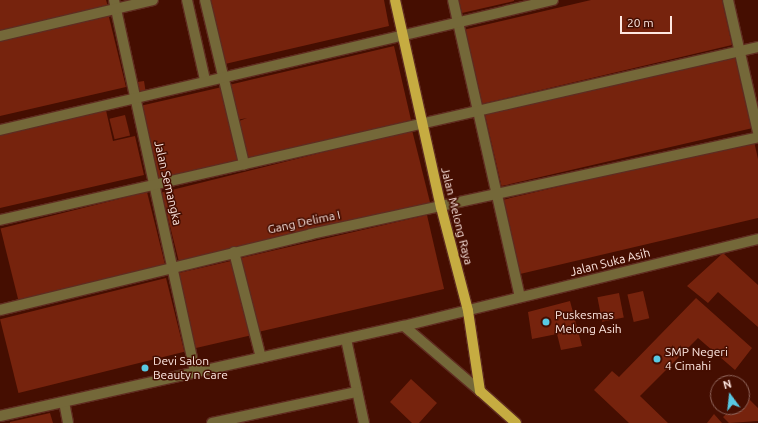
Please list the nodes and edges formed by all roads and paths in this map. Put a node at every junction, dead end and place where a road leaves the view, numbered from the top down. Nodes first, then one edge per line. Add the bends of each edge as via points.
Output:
1 (153, 0) edge
2 (187, 0) edge
3 (205, 0) edge
4 (395, 0) edge
5 (453, 0) edge
6 (553, 0) edge
7 (728, 0) edge
8 (115, 4) edge
9 (458, 23) junction
10 (0, 36) edge
11 (403, 36) junction
12 (758, 47) edge
13 (739, 51) junction
14 (224, 76) junction
15 (206, 80) junction
16 (135, 97) junction
17 (479, 112) junction
18 (423, 124) junction
19 (0, 130) edge
20 (758, 132) edge
21 (758, 137) edge
22 (244, 164) junction
23 (155, 184) junction
24 (496, 194) junction
25 (441, 207) junction
26 (0, 220) edge
27 (758, 239) edge
28 (234, 252) junction
29 (174, 266) junction
30 (520, 297) junction
31 (0, 310) edge
32 (468, 311) junction
33 (404, 326) junction
34 (346, 339) junction
35 (261, 358) junction
36 (195, 372) junction
37 (480, 391) junction
38 (358, 392) junction
39 (64, 402) junction
40 (0, 416) edge
41 (68, 423) edge
42 (212, 423) edge
43 (364, 423) edge
44 (516, 423) edge

1 - 8 street
2 - 15 street
3 - 14 street
4 - 11 main road, Jalan Melong Raya
5 - 9 street
6 - 9 street
7 - 13 street
8 - 10 street
8 - 16 street, Jalan Semangka
9 - 11 street
9 - 17 street
11 - 14 street
11 - 18 main road, Jalan Melong Raya
12 - 13 street
13 - 17 street
13 - 20 street
14 - 15 street
14 - 22 street
15 - 16 street
16 - 19 street
16 - 23 street, Jalan Semangka
17 - 18 street
17 - 24 street
18 - 22 street
18 - 25 main road, Jalan Melong Raya
21 - 24 street, Gang Delima I
22 - 23 street
23 - 26 street
23 - 29 street, Jalan Semangka
24 - 25 street, Gang Delima I
24 - 30 street
25 - 28 street, Gang Delima I
25 - 32 main road, Jalan Melong Raya
27 - 30 street, Jalan Suka Asih
28 - 29 street, Gang Delima I
28 - 35 street
29 - 31 street, Gang Delima I
29 - 36 street, Jalan Semangka
30 - 32 street, Jalan Suka Asih
32 - 33 street, Jalan Suka Asih
32 - 37 main road, Jalan Melong Raya
33 - 34 street, Jalan Suka Asih
33 - 37 street
34 - 35 street, Jalan Suka Asih
34 - 38 street
35 - 36 street, Jalan Suka Asih
36 - 39 street, Jalan Suka Asih
37 - 44 main road
38 - 42 street
38 - 43 street
39 - 40 street, Jalan Suka Asih
39 - 41 street

